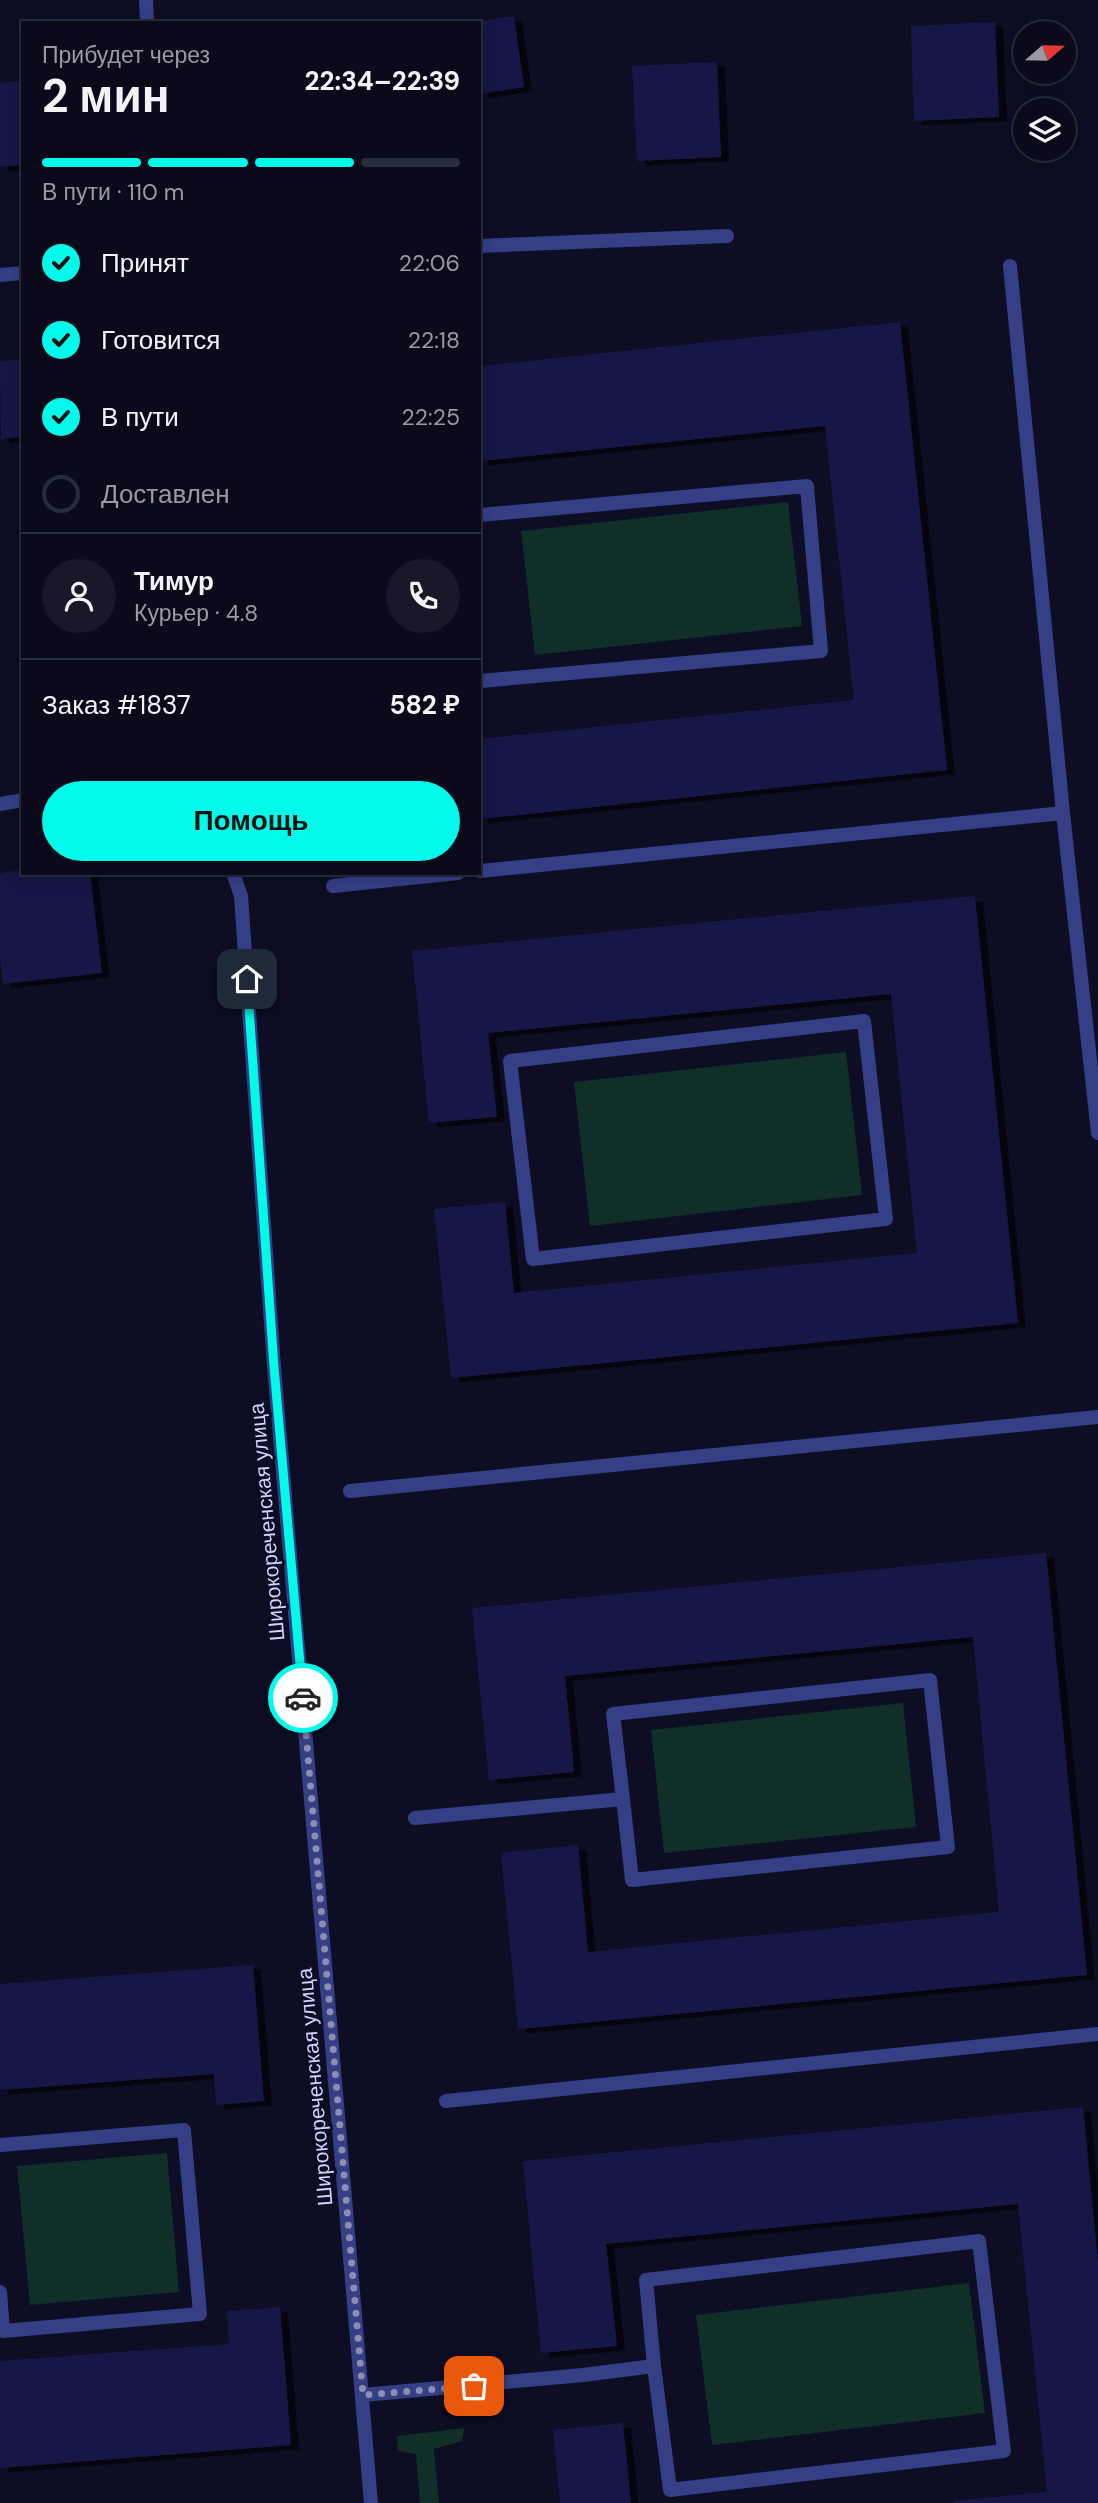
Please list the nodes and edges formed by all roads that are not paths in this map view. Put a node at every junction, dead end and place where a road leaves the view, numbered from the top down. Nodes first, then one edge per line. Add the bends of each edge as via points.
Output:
1 (146, 0) edge
2 (147, 21) edge
3 (727, 236) dead end
4 (481, 246) edge
5 (1010, 266) dead end
6 (21, 273) edge
7 (0, 275) edge
8 (481, 514) edge
9 (481, 681) edge
10 (21, 800) edge
11 (0, 804) edge
12 (1063, 813) junction
13 (481, 871) edge
14 (234, 875) edge
15 (439, 875) edge
16 (332, 886) dead end
17 (510, 1061) joint
18 (1098, 1133) edge
19 (1098, 1417) edge
20 (350, 1491) dead end
21 (623, 1799) junction
22 (415, 1818) dead end
23 (1098, 2034) edge
24 (446, 2101) dead end
25 (0, 2145) edge
26 (0, 2292) edge
27 (654, 2366) junction
28 (363, 2395) junction
29 (371, 2503) edge

1 - 2 street
3 - 4 street
5 - 12 street
6 - 7 street
8 - 9 street via 807,486 821,651
10 - 11 street
12 - 13 street
12 - 18 street
14 - 28 street, Широкореченская улица via 241,896 274,1367
15 - 16 street
17 - 17 street via 864,1021 886,1219 533,1259
19 - 20 street
21 - 21 street via 632,1880 948,1847 930,1680 613,1714
21 - 22 street
23 - 24 street
25 - 26 street via 184,2130 200,2314 3,2331
27 - 27 street via 670,2490 1004,2451 979,2241 646,2280
27 - 28 street
28 - 29 street, Широкореченская улица

